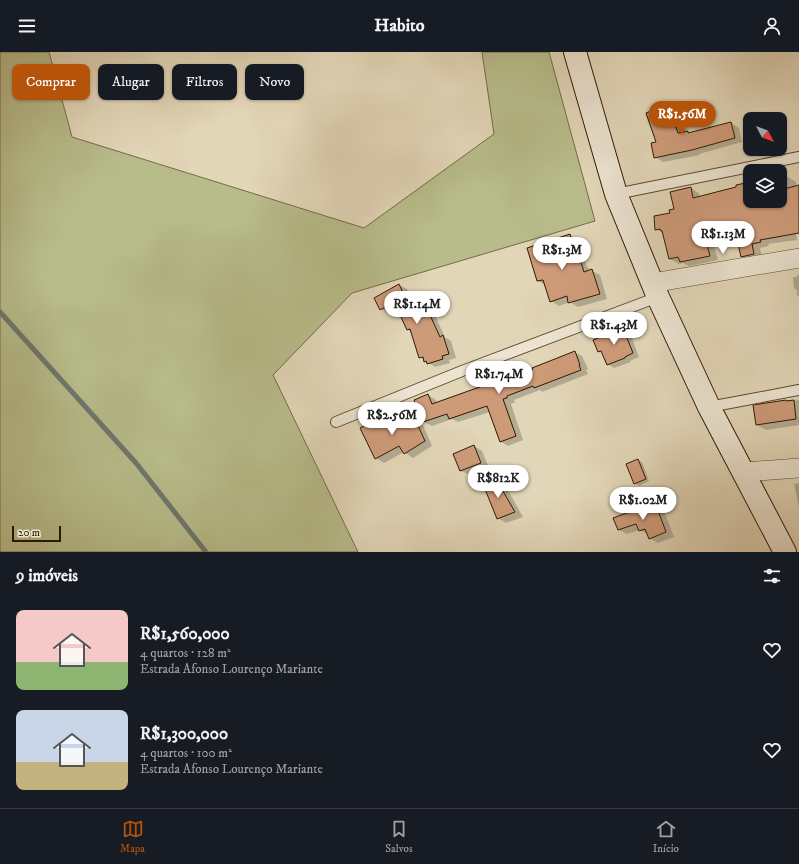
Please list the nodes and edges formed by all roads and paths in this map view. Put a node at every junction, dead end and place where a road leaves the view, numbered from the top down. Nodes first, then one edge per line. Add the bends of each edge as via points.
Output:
1 (575, 52) edge
2 (799, 157) edge
3 (616, 194) junction
4 (799, 258) edge
5 (655, 290) junction
6 (799, 390) edge
7 (709, 407) junction
8 (336, 422) dead end
9 (799, 468) edge
10 (744, 472) junction
11 (785, 552) edge

1 - 3 main road
2 - 3 lane
3 - 5 main road
4 - 5 street
5 - 7 main road
5 - 8 lane
6 - 7 lane
7 - 10 main road
9 - 10 street
10 - 11 main road

